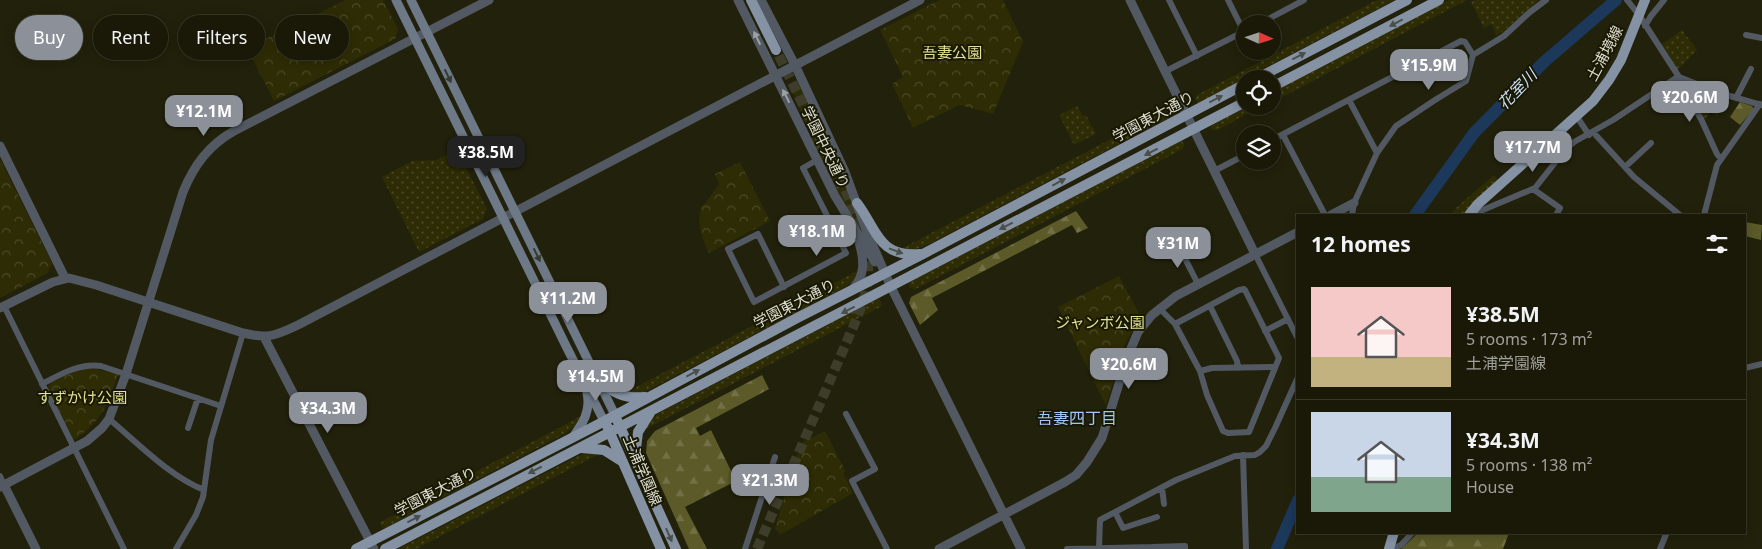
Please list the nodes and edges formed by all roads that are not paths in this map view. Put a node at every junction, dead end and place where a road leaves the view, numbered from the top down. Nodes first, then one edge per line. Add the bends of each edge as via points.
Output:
1 (396, 0) edge
2 (411, 0) edge
3 (490, 0) edge
4 (738, 0) edge
5 (750, 0) edge
6 (761, 0) edge
7 (920, 0) edge
8 (1130, 0) edge
9 (1169, 0) edge
10 (1228, 0) edge
11 (1303, 0) edge
12 (1407, 0) edge
13 (1439, 0) edge
14 (1546, 0) edge
15 (1627, 0) edge
16 (1645, 0) edge
17 (1664, 0) edge
18 (1276, 15) edge
19 (1639, 15) junction
20 (1236, 16) edge
21 (1645, 26) junction
22 (426, 33) junction
23 (1236, 35) edge
24 (1746, 35) dead end
25 (415, 38) junction
26 (1762, 38) edge
27 (776, 50) tunnel mouth
28 (1473, 55) junction
29 (1196, 56) junction
30 (795, 65) junction
31 (1751, 69) dead end
32 (1273, 70) edge
33 (1166, 71) junction
34 (776, 76) junction
35 (1679, 78) junction
36 (1281, 82) edge
37 (1236, 89) edge
38 (1736, 98) junction
39 (1349, 100) junction
40 (1761, 105) edge
41 (1236, 107) edge
42 (1187, 115) junction
43 (1577, 117) junction
44 (1194, 129) junction
45 (1591, 134) junction
46 (1283, 135) joint
47 (1651, 144) dead end
48 (0, 146) edge
49 (1377, 153) junction
50 (1721, 158) junction
51 (817, 160) junction
52 (1236, 160) edge
53 (1625, 168) junction
54 (1214, 171) junction
55 (1533, 189) junction
56 (858, 203) junction
57 (1354, 203) junction
58 (516, 212) junction
59 (1324, 214) edge
60 (1333, 214) edge
61 (1352, 214) edge
62 (1470, 214) edge
63 (1471, 214) edge
64 (1557, 214) edge
65 (1679, 214) edge
66 (1704, 214) edge
67 (503, 218) junction
68 (1296, 233) edge
69 (857, 234) junction
70 (1177, 243) dead end
71 (923, 254) junction
72 (1256, 254) junction
73 (884, 274) junction
74 (65, 278) junction
75 (1198, 284) junction
76 (784, 287) junction
77 (891, 287) junction
78 (852, 290) junction
79 (148, 302) junction
80 (1210, 306) junction
81 (2, 307) edge
82 (1159, 308) junction
83 (1288, 319) junction
84 (1176, 324) junction
85 (1265, 331) junction
86 (243, 334) junction
87 (1296, 335) edge
88 (264, 337) junction
89 (1762, 364) edge
90 (1275, 367) junction
91 (1238, 368) junction
92 (1746, 368) edge
93 (1200, 372) junction
94 (126, 374) junction
95 (598, 378) junction
96 (584, 381) junction
97 (1296, 381) edge
98 (42, 384) junction
99 (651, 396) junction
100 (198, 398) junction
101 (220, 406) junction
102 (652, 410) junction
103 (846, 414) dead end
104 (615, 415) junction
105 (109, 419) junction
106 (604, 421) junction
107 (620, 426) junction
108 (188, 428) dead end
109 (610, 431) junction
110 (573, 437) junction
111 (578, 448) junction
112 (75, 449) junction
113 (1243, 455) junction
114 (775, 457) dead end
115 (634, 458) junction
116 (625, 464) junction
117 (0, 476) edge
118 (2, 486) edge
119 (1162, 488) junction
120 (204, 490) junction
121 (1164, 504) dead end
122 (1115, 512) junction
123 (1004, 515) junction
124 (1157, 517) dead end
125 (1394, 534) edge
126 (1410, 534) edge
127 (1666, 534) edge
128 (372, 545) edge
129 (1098, 548) edge
130 (1152, 548) edge
131 (36, 549) edge
132 (124, 549) edge
133 (176, 549) edge
134 (356, 549) edge
135 (385, 549) edge
136 (661, 549) edge
137 (676, 549) edge
138 (745, 549) edge
139 (886, 549) edge
140 (939, 549) edge
141 (1021, 549) edge
142 (1067, 549) edge
143 (1185, 549) edge
144 (1246, 549) edge
145 (1391, 549) edge
146 (1660, 549) edge

1 - 25 main road, 土浦学園線
2 - 22 main road, 土浦学園線
3 - 22 street
34 -> 4 street, 学園中央通り
5 - 27 main road
6 - 30 street, 学園中央通り
7 - 30 street
8 - 33 street
9 - 29 street
10 - 20 street
11 - 18 street
32 -> 12 main road
13 -> 36 main road
14 - 28 street via 1504,36
15 - 19 street
16 - 19 main road, 土浦境線
17 - 21 street
19 - 21 street
19 - 43 main road, 土浦境線 via 1609,80
21 - 35 street
22 - 25 street
22 -> 58 main road, 土浦学園線
23 - 29 street
24 - 26 street
25 - 67 main road, 土浦学園線
25 - 79 street via 216,142 189,176 182,192
28 - 39 street via 1461,41
28 - 49 street via 1466,81 1396,126
29 - 33 street
30 - 34 street
30 - 56 street, 学園中央通り
31 - 38 street
33 - 42 street
51 -> 34 street, 学園中央通り
34 - 58 street
35 - 38 street
35 - 45 street via 1672,79
35 - 50 street
42 -> 37 main road, 学園東大通り
38 - 40 street
39 - 46 street
39 - 49 street
40 - 50 street
41 - 44 main road, 学園東大通り
42 - 44 street
71 -> 42 main road, 学園東大通り
43 - 45 street
43 - 62 main road, 土浦境線
44 - 54 street
44 -> 77 main road, 学園東大通り
45 - 53 street
45 - 55 street via 1565,150
46 - 59 street
47 - 53 street
48 - 74 street
49 - 57 street
50 - 66 street
51 - 69 street, 学園中央通り
51 - 76 street via 803,168 846,253
52 - 54 street
53 - 65 street
54 - 72 street
55 - 63 street
55 - 64 street via 1560,208
56 -> 71 main road via 883,245 894,252
56 - 73 street, 学園中央通り
57 - 60 street
57 - 61 street
58 - 67 street
58 -> 95 main road, 土浦学園線
67 - 88 street via 280,334
67 - 96 main road, 土浦学園線
68 - 72 street
69 - 73 street, 学園中央通り
69 - 78 street via 863,269 858,284
70 - 75 street
71 - 73 main road, 学園東大通り
72 - 75 street
72 - 83 street
73 - 77 street, 学園中央通り
73 - 78 main road, 学園東大通り
74 - 79 street
74 - 81 street
75 - 82 street
76 - 76 street via 754,302 728,249 758,234
77 -> 102 main road, 学園東大通り
77 - 123 street, 学園中央通り
99 -> 78 main road, 学園東大通り
79 - 86 street
79 - 94 street
80 - 84 street
80 - 85 street via 1244,289
80 - 91 street
81 - 98 street
82 - 84 street
82 - 123 street via 1134,342 1102,438 1087,462 1076,475
83 - 85 street
83 - 87 street
84 - 93 street
85 - 90 street via 1278,356
86 - 88 street
86 - 101 street
88 - 128 street
89 - 92 street
90 - 91 street
90 - 93 street via 1250,431 1228,433 1223,431
91 - 93 street via 1212,368
94 - 98 street via 87,365 73,368
94 - 100 street
94 - 105 street
95 - 99 main road via 622,396
95 - 104 main road, 土浦学園線
96 - 106 main road, 土浦学園線
96 - 110 main road via 588,407
97 - 113 street via 1266,446 1255,455
98 - 112 street
99 - 104 main road, 学園東大通り
100 - 101 street
100 - 108 street
101 - 120 street
102 - 107 main road, 学園東大通り
102 - 115 main road via 639,429
103 - 139 street via 875,469 852,481
104 - 106 main road, 学園東大通り
104 - 107 main road, 土浦学園線
105 - 112 street via 96,434
105 - 120 street via 168,469
106 - 109 main road, 土浦学園線
106 - 110 main road, 学園東大通り
107 - 109 main road, 学園東大通り
107 - 115 main road, 土浦学園線
109 - 111 main road, 学園東大通り
109 - 116 main road, 土浦学園線
128 -> 110 main road, 学園東大通り
111 - 116 main road via 602,449
111 -> 135 main road, 学園東大通り
112 - 118 street
112 - 132 street
113 - 119 street
113 - 144 street
114 - 138 street
115 -> 137 main road, 土浦学園線
116 - 136 main road, 土浦学園線
117 - 118 street
118 - 131 street
119 - 121 street
119 - 122 street
120 - 133 street via 196,515
122 - 124 street via 1123,528
122 - 129 street via 1100,520
123 - 140 street
123 - 141 street, 学園中央通り
125 - 145 main road
126 - 145 street via 1401,545
127 - 146 street
128 - 134 main road, 学園東大通り
129 - 130 street
129 - 142 street
130 - 143 street via 1185,546

